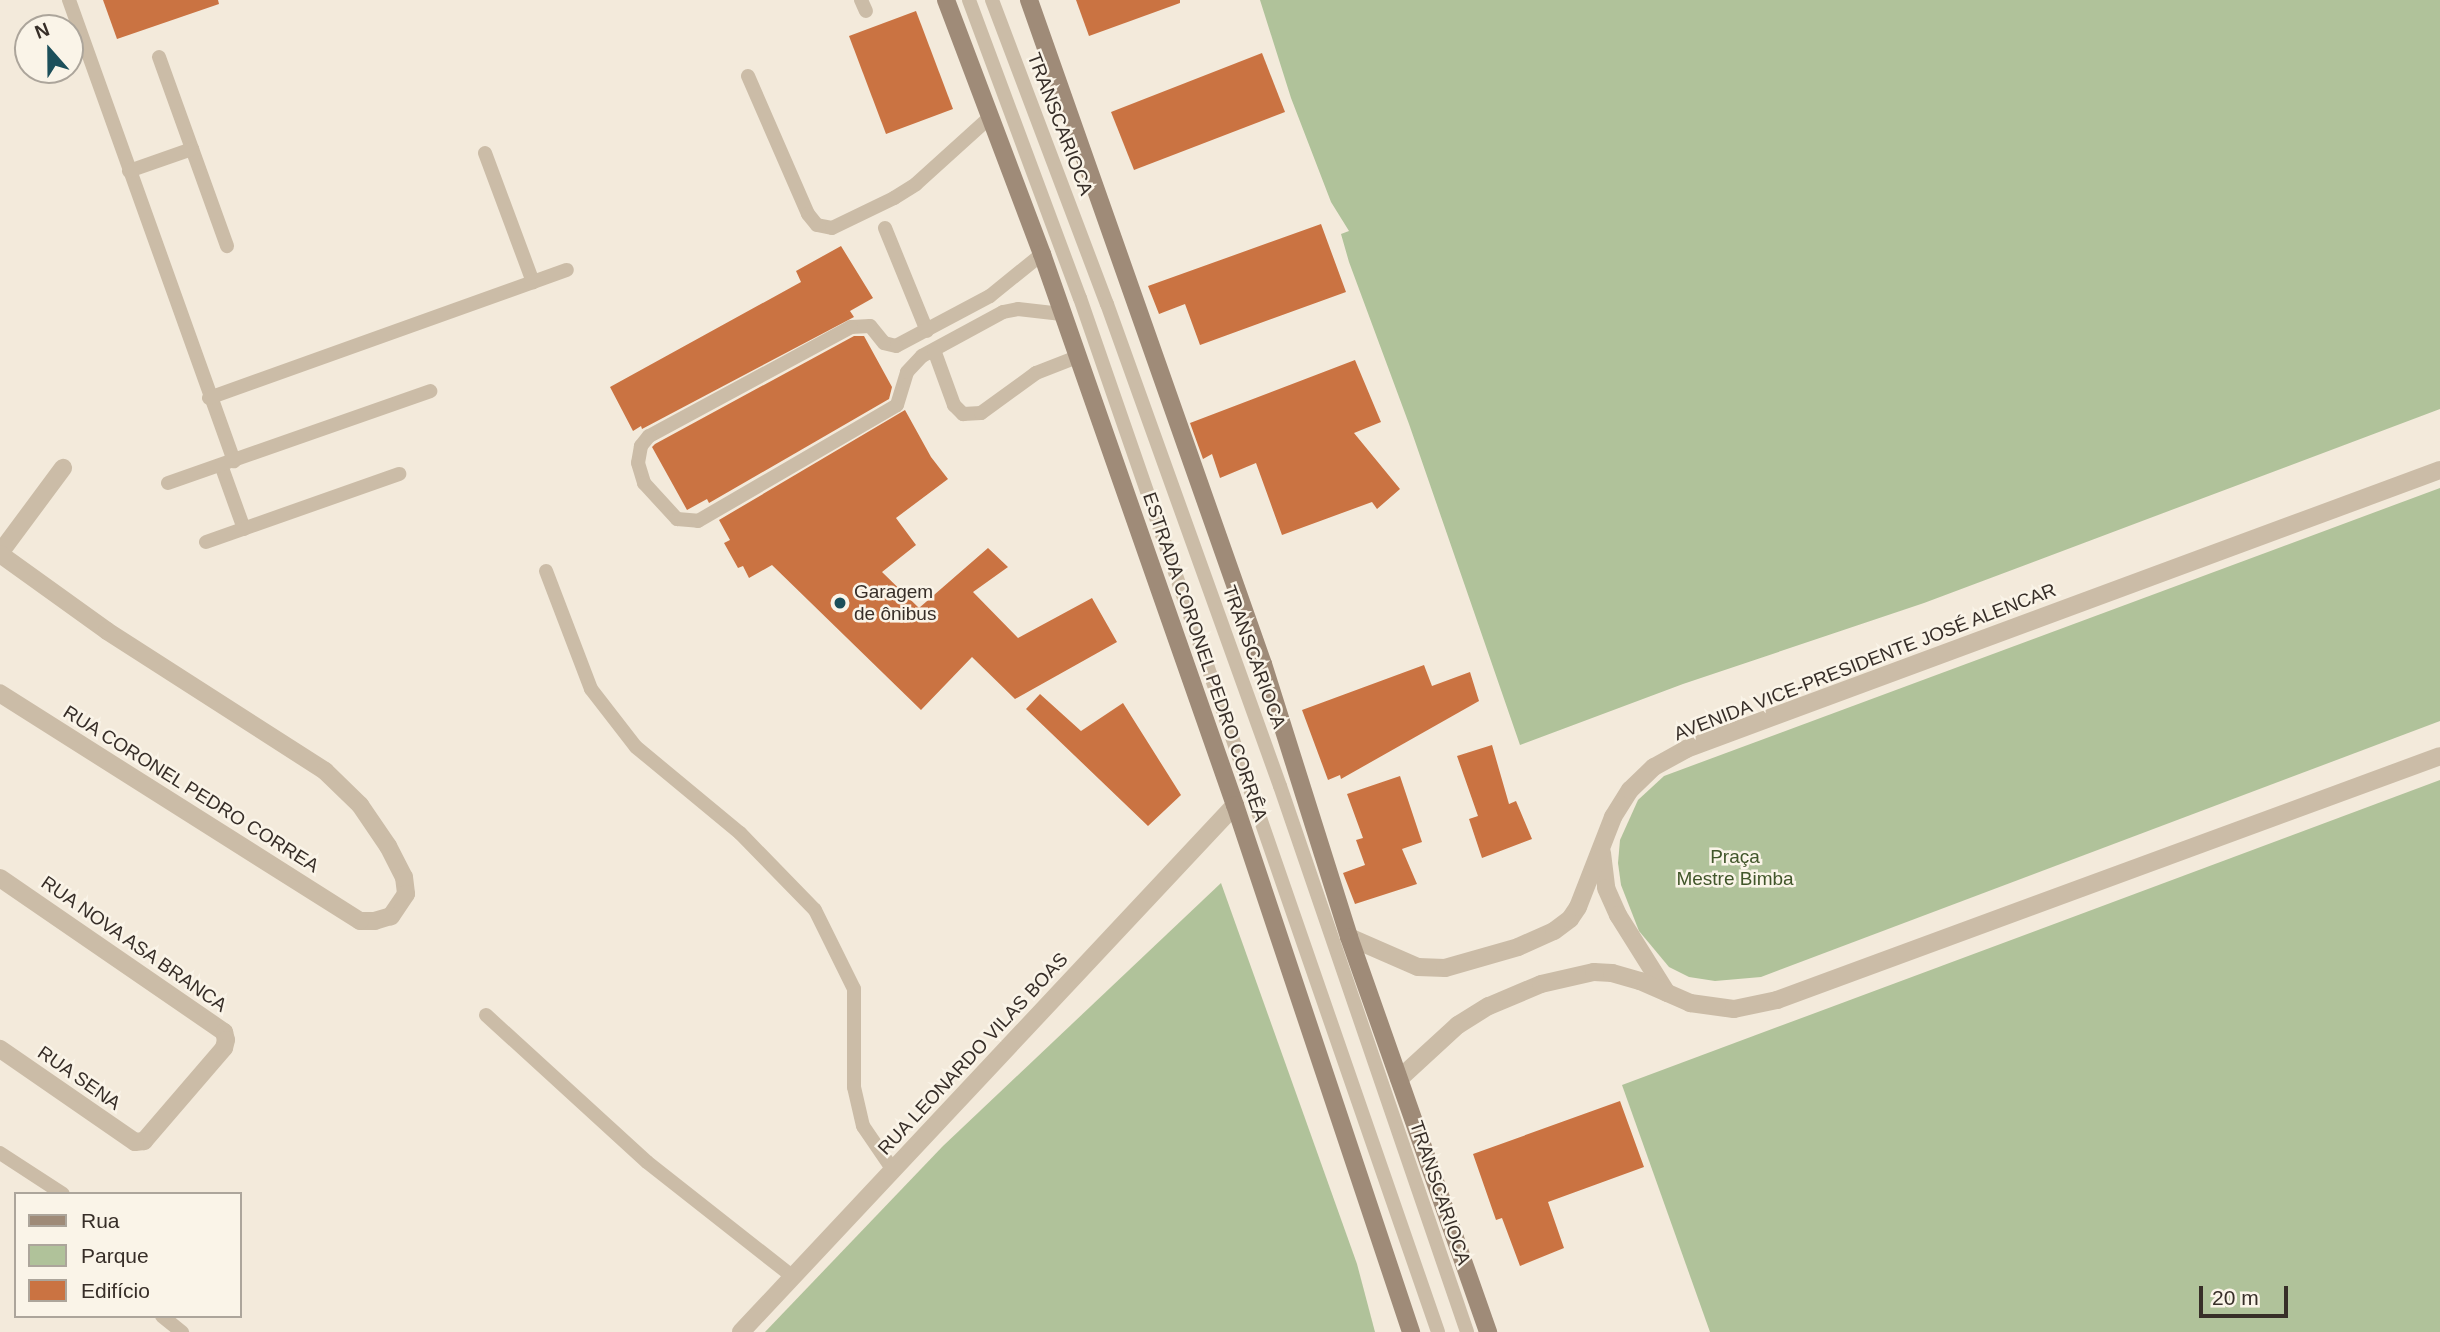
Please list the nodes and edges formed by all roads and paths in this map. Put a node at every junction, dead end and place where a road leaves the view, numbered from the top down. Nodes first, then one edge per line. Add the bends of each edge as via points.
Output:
1 (69, 0) edge
2 (946, 0) edge
3 (970, 0) edge
4 (992, 0) edge
5 (1032, 5) edge
6 (159, 57) dead end
7 (748, 76) dead end
8 (989, 118) junction
9 (192, 149) junction
10 (485, 153) dead end
11 (129, 171) junction
12 (885, 228) dead end
13 (227, 246) dead end
14 (1042, 254) junction
15 (567, 270) dead end
16 (533, 282) junction
17 (1062, 314) junction
18 (921, 334) junction
19 (928, 353) junction
20 (1077, 357) junction
21 (430, 391) dead end
22 (209, 398) junction
23 (227, 463) junction
24 (63, 468) dead end
25 (2440, 470) edge
26 (399, 474) dead end
27 (168, 483) dead end
28 (244, 529) junction
29 (206, 542) dead end
30 (0, 554) edge
31 (546, 571) dead end
32 (0, 693) edge
33 (2440, 756) edge
34 (1235, 806) junction
35 (1602, 846) junction
36 (0, 878) edge
37 (1349, 937) junction
38 (1667, 993) junction
39 (486, 1015) dead end
40 (0, 1049) edge
41 (1399, 1079) junction
42 (135, 1142) joint
43 (0, 1153) edge
44 (893, 1170) junction
45 (60, 1192) edge
46 (793, 1277) junction
47 (164, 1318) edge
48 (182, 1332) edge
49 (741, 1332) edge
50 (1411, 1332) edge
51 (1438, 1332) edge
52 (1467, 1332) edge
53 (1488, 1332) edge

1 - 11 lane
2 - 8 main road, ESTRADA CORONEL PEDRO CORRÊA
3 - 51 lane via 1107,376
4 - 52 lane, TRANSCARIOCA via 1107,303 1275,773
5 - 37 main road via 1263,664
6 - 9 lane
7 - 8 lane via 808,214 817,225 832,228 915,184
8 - 14 main road, ESTRADA CORONEL PEDRO CORRÊA
9 - 11 lane
9 - 13 lane
10 - 16 lane
11 - 22 lane
12 - 18 lane
14 - 17 main road, ESTRADA CORONEL PEDRO CORRÊA
14 - 18 lane via 990,296
15 - 16 lane
16 - 22 lane
17 - 19 lane via 1018,309 1003,312
17 - 20 main road, ESTRADA CORONEL PEDRO CORRÊA
18 - 19 lane via 890,346 870,326 851,327 649,436 641,446 638,463 644,483 677,519 698,521 897,405 907,372
19 - 20 lane via 963,414 981,413 1036,373
20 - 34 main road, ESTRADA CORONEL PEDRO CORRÊA
21 - 23 lane
22 - 23 lane
23 - 27 lane
23 - 28 lane
24 - 30 street
25 - 35 street, AVENIDA VICE-PRESIDENTE JOSÉ ALENCAR via 1686,748 1654,767 1630,790
26 - 28 lane
28 - 29 lane
30 - 32 street, RUA CORONEL PEDRO CORREA via 107,631 325,771 360,805 388,846 404,877 406,894 390,916 360,921
31 - 44 lane via 591,689 636,747 740,834 815,910 854,989 854,1087 863,1126
33 - 38 street via 1777,1000 1734,1009 1690,1003
34 - 44 street, RUA LEONARDO VILAS BOAS
34 - 50 main road, ESTRADA CORONEL PEDRO CORRÊA
35 - 37 street, AVENIDA VICE-PRESIDENTE JOSÉ ALENCAR via 1570,919 1518,947 1445,968 1418,967
35 - 38 street via 1602,867 1618,915
36 - 42 street, RUA NOVA ASA BRANCA via 225,1032 224,1048 159,1128 144,1142
37 - 41 main road
38 - 41 street via 1612,972 1541,984 1458,1025
39 - 46 lane via 647,1162
40 - 42 street, RUA SENA
41 - 53 main road
43 - 45 lane
44 - 46 street, RUA LEONARDO VILAS BOAS
46 - 49 street, RUA LEONARDO VILAS BOAS
47 - 48 lane

